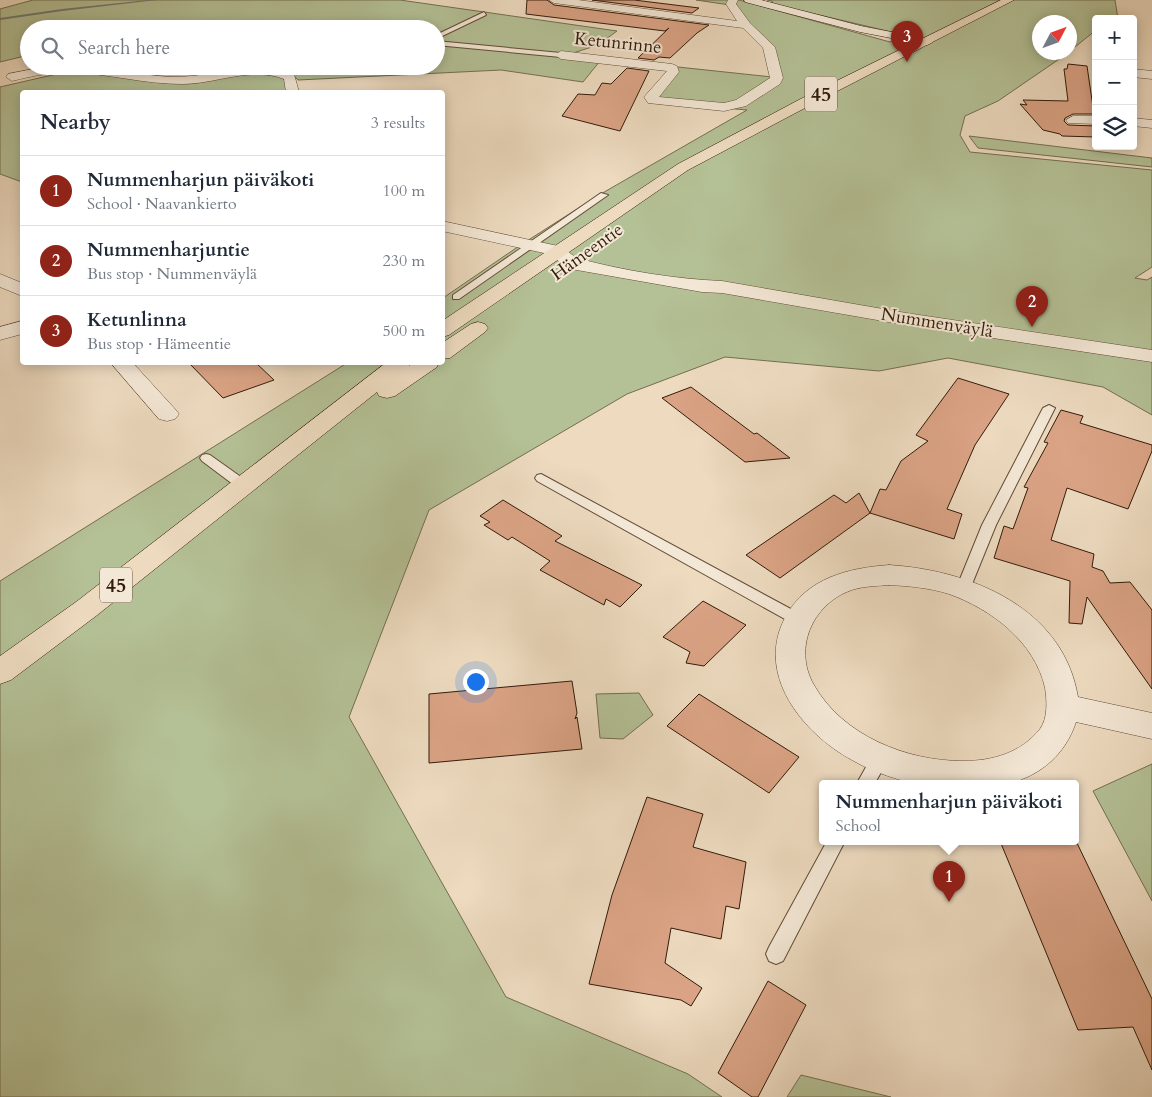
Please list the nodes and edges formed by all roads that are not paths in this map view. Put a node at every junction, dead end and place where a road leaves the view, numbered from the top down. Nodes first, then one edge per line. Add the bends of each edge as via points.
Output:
1 (554, 0) edge
2 (733, 0) edge
3 (754, 0) edge
4 (1009, 0) edge
5 (484, 14) dead end
6 (746, 24) junction
7 (445, 32) edge
8 (445, 44) edge
9 (922, 44) junction
10 (561, 56) joint
11 (1137, 73) edge
12 (20, 75) edge
13 (131, 75) edge
14 (225, 75) edge
15 (286, 75) edge
16 (1152, 75) edge
17 (12, 77) dead end
18 (292, 90) edge
19 (1073, 120) dead end
20 (1092, 120) edge
21 (1137, 122) edge
22 (1152, 124) edge
23 (727, 145) junction
24 (604, 195) dead end
25 (445, 227) edge
26 (530, 245) junction
27 (588, 251) junction
28 (565, 257) junction
29 (0, 280) edge
30 (722, 287) junction
31 (20, 289) edge
32 (456, 297) dead end
33 (20, 328) edge
34 (445, 329) edge
35 (0, 334) edge
36 (445, 351) edge
37 (1152, 356) edge
38 (123, 365) edge
39 (397, 365) edge
40 (425, 365) edge
41 (1049, 408) dead end
42 (167, 414) dead end
43 (206, 458) dead end
44 (541, 478) dead end
45 (245, 483) junction
46 (963, 589) junction
47 (797, 619) junction
48 (0, 649) edge
49 (0, 672) edge
50 (1063, 706) junction
51 (1152, 726) edge
52 (873, 771) edge
53 (834, 845) edge
54 (776, 954) dead end

1 - 6 street
2 - 6 street via 731,4
3 - 9 street via 897,42
4 - 9 main road, Hämeentie / 45
5 - 7 lane
6 - 10 street, Ketunrinne via 769,47 777,78 741,103 724,107 653,100 651,97 673,72 668,67
8 - 10 lane
9 - 23 main road, Hämeentie / 45
11 - 16 street
12 - 17 street
13 - 14 street via 178,80
15 - 18 street via 290,77
19 - 20 street
21 - 22 street
23 - 27 main road, Hämeentie / 45
23 - 28 main road, Hämeentie / 45 via 676,172
24 - 26 lane
25 - 26 street, Nummenväylä
26 - 28 street, Nummenväylä
26 - 32 lane
27 - 28 main road, Hämeentie / 45
27 - 30 street, Nummenväylä
28 - 30 street, Nummenväylä via 614,272
28 - 34 main road, Hämeentie / 45
28 - 36 main road, Hämeentie / 45
29 - 31 street
30 - 37 street, Nummenväylä
33 - 35 street
38 - 42 street
39 - 45 main road, 45
40 - 45 main road, 45
41 - 46 lane via 989,525
43 - 45 lane
44 - 47 lane
45 - 48 main road, 45
45 - 49 main road, 45 via 86,609
46 - 47 street via 914,577 864,577 825,591 809,603
46 - 50 street via 1008,613 1028,630 1056,670
47 - 52 street via 790,638 790,655 802,694
50 - 51 street
50 - 52 street via 1059,726 1049,742 1035,756 1005,770 960,777 906,768
53 - 54 lane

